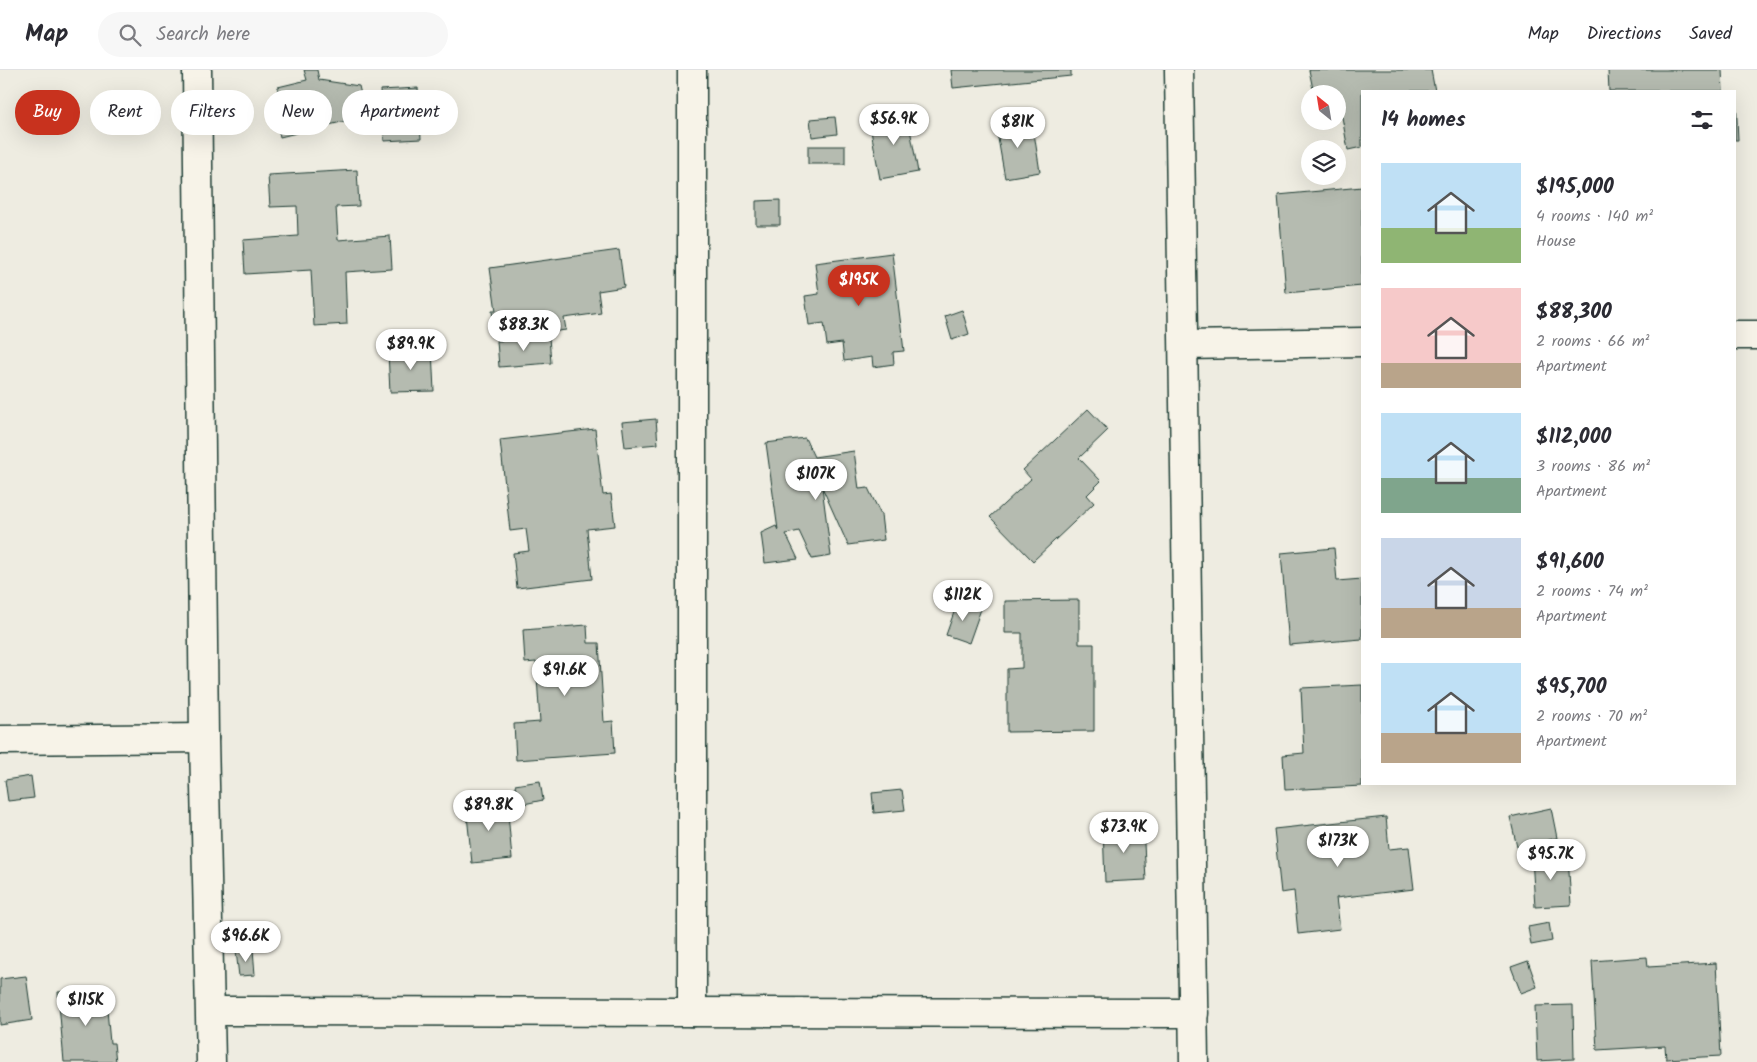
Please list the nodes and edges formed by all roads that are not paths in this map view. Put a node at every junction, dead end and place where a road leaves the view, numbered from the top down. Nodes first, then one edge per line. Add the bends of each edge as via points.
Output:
1 (197, 70) edge
2 (692, 70) edge
3 (1179, 70) edge
4 (1736, 335) edge
5 (1757, 335) edge
6 (1361, 342) edge
7 (1184, 345) junction
8 (204, 738) junction
9 (0, 740) edge
10 (211, 1011) junction
11 (692, 1012) junction
12 (1194, 1013) junction
13 (211, 1062) edge
14 (1194, 1062) edge

1 - 8 street
2 - 11 street
3 - 7 street
4 - 5 street
6 - 7 street
7 - 12 street
8 - 9 street
8 - 10 street
10 - 11 street
10 - 13 street
11 - 12 street
12 - 14 street

